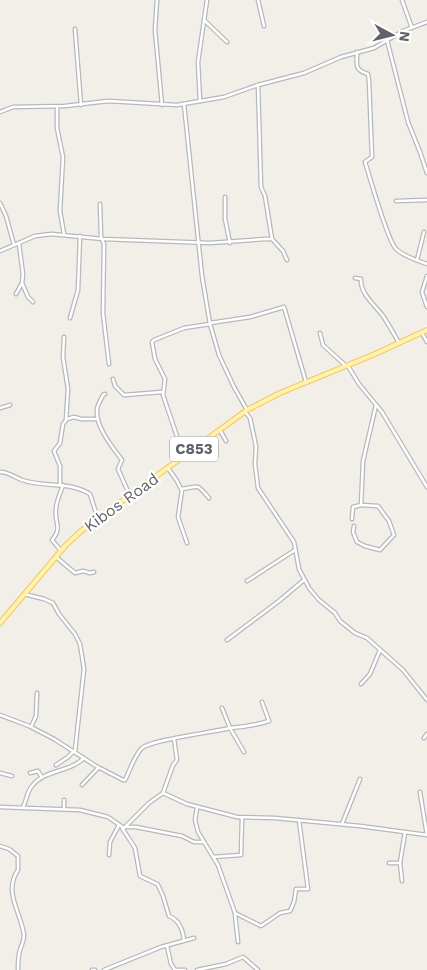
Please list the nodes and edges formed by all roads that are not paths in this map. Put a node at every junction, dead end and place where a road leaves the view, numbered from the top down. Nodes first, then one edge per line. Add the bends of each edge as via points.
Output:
1 (157, 0) edge
2 (207, 0) edge
3 (258, 0) edge
4 (402, 0) edge
5 (204, 20) junction
6 (427, 22) edge
7 (264, 26) dead end
8 (412, 28) junction
9 (75, 29) dead end
10 (387, 40) junction
11 (227, 42) dead end
12 (357, 52) junction
13 (258, 86) junction
14 (200, 101) junction
15 (81, 104) junction
16 (184, 104) junction
17 (162, 105) junction
18 (57, 106) junction
19 (0, 112) edge
20 (427, 173) edge
21 (225, 197) dead end
22 (427, 200) edge
23 (396, 201) dead end
24 (0, 202) edge
25 (100, 204) dead end
26 (424, 232) dead end
27 (64, 234) junction
28 (80, 236) junction
29 (102, 239) junction
30 (272, 239) junction
31 (198, 242) junction
32 (230, 243) junction
33 (19, 244) junction
34 (14, 245) junction
35 (0, 251) edge
36 (287, 260) dead end
37 (417, 260) junction
38 (427, 265) edge
39 (427, 276) edge
40 (355, 278) dead end
41 (22, 283) junction
42 (16, 294) dead end
43 (33, 302) dead end
44 (427, 307) edge
45 (70, 318) dead end
46 (210, 324) junction
47 (427, 330) edge
48 (320, 333) dead end
49 (422, 333) junction
50 (64, 337) dead end
51 (427, 342) edge
52 (398, 344) junction
53 (109, 364) dead end
54 (346, 365) junction
55 (113, 379) dead end
56 (306, 382) junction
57 (162, 392) junction
58 (105, 394) dead end
59 (10, 405) dead end
60 (376, 405) junction
61 (0, 408) edge
62 (246, 411) junction
63 (98, 419) junction
64 (66, 420) junction
65 (220, 430) junction
66 (226, 441) dead end
67 (184, 457) junction
68 (0, 466) edge
69 (168, 468) junction
70 (1, 472) edge
71 (61, 485) junction
72 (427, 487) edge
73 (182, 490) junction
74 (130, 496) junction
75 (209, 498) dead end
76 (362, 505) junction
77 (98, 518) junction
78 (352, 519) dead end
79 (354, 526) dead end
80 (187, 543) dead end
81 (61, 550) junction
82 (295, 550) junction
83 (56, 557) junction
84 (94, 572) dead end
85 (304, 580) junction
86 (247, 581) dead end
87 (24, 594) junction
88 (0, 624) edge
89 (227, 640) dead end
90 (380, 650) junction
91 (361, 684) dead end
92 (37, 693) dead end
93 (427, 700) edge
94 (262, 702) dead end
95 (222, 708) dead end
96 (0, 715) edge
97 (31, 727) junction
98 (230, 728) junction
99 (427, 734) edge
100 (424, 738) dead end
101 (174, 739) junction
102 (74, 752) junction
103 (244, 752) dead end
104 (84, 758) junction
105 (56, 765) dead end
106 (98, 768) junction
107 (0, 773) edge
108 (30, 773) dead end
109 (12, 776) dead end
110 (41, 776) junction
111 (360, 779) dead end
112 (82, 785) dead end
113 (420, 792) dead end
114 (163, 793) junction
115 (64, 800) dead end
116 (0, 807) edge
117 (197, 807) junction
118 (23, 808) junction
119 (64, 809) junction
120 (242, 818) junction
121 (299, 820) junction
122 (342, 824) junction
123 (123, 827) junction
124 (405, 832) junction
125 (427, 835) edge
126 (203, 842) junction
127 (0, 846) edge
128 (110, 855) dead end
129 (214, 857) junction
130 (388, 863) dead end
131 (400, 863) junction
132 (402, 881) dead end
133 (235, 913) junction
134 (194, 938) dead end
135 (184, 940) junction
136 (238, 942) dead end
137 (167, 946) junction
138 (18, 970) edge
139 (104, 970) edge
140 (176, 970) edge
141 (185, 970) edge
142 (197, 970) edge
143 (258, 970) edge

1 - 17 street via 155,30
2 - 5 street
3 - 7 street
4 - 8 street
5 - 11 street
5 - 14 street via 198,62
6 - 8 street
8 - 10 street
9 - 15 street
10 - 12 street via 374,48
10 - 20 street via 408,122
12 - 13 street via 299,75
12 - 37 street via 358,69 368,74 369,81 372,157 365,162 393,245
13 - 14 street
13 - 30 street via 261,187
14 - 16 street
15 - 17 street via 116,101
15 - 18 street
16 - 17 street
16 - 31 street
18 - 19 street via 13,107
18 - 27 street via 57,128 63,157 60,211
21 - 32 street
22 - 23 street
24 - 34 street
25 - 29 street
26 - 37 street
27 - 28 street
27 - 33 street via 35,236
28 - 29 street
28 - 45 street via 78,290
29 - 31 street
29 - 53 street via 103,313
30 - 32 street
30 - 36 street
31 - 32 street
31 - 46 street
33 - 34 street
33 - 41 street
34 - 35 street
37 - 38 street
39 - 44 street via 422,290
40 - 52 street via 360,280
41 - 42 street
41 - 43 street
46 - 56 street via 284,307
46 - 57 street via 184,328 153,341 155,358 165,380
46 - 62 street via 219,355
47 - 49 main road, Kibos Road / C853
48 - 54 street via 323,344
49 - 51 street
49 - 52 main road, Kibos Road / C853
50 - 64 street via 63,357 68,390
52 - 54 main road, Kibos Road / C853
54 - 56 main road, Kibos Road / C853
54 - 60 street
55 - 57 street via 124,395
56 - 62 main road, Kibos Road / C853
57 - 67 street
58 - 63 street via 97,410
59 - 61 street
60 - 72 street
60 - 76 street via 363,461
62 - 65 main road, Kibos Road / C853
62 - 82 street via 256,446 258,488 291,536
63 - 64 street via 74,417
63 - 74 street via 112,448 122,460 117,468
64 - 71 street via 60,443 54,451 60,466
65 - 66 street
65 - 67 main road, Kibos Road / C853
67 - 69 main road, Kibos Road / C853
68 - 70 street
69 - 73 street
69 - 74 main road, Kibos Road / C853
70 - 71 street via 23,480
71 - 77 street via 90,494
71 - 81 street via 56,509 58,530 52,540
73 - 75 street via 199,487
73 - 80 street via 178,517
74 - 77 main road, Kibos Road / C853
76 - 78 street via 353,507
76 - 79 street via 378,506 394,535 380,550 376,550 357,542
77 - 81 main road, Kibos Road / C853
81 - 83 main road, Kibos Road / C853
82 - 85 street
82 - 86 street
83 - 84 street via 75,573 83,570
83 - 87 main road, Kibos Road / C853
85 - 89 street
85 - 90 street via 340,621
87 - 88 main road, Kibos Road / C853
87 - 102 street via 53,603 80,644 84,669
90 - 91 street via 370,674
90 - 93 street via 403,670
92 - 97 street via 36,716
94 - 98 street via 269,721
95 - 98 street
96 - 97 street
97 - 102 street
98 - 101 street
98 - 103 street
99 - 100 street
101 - 106 street via 156,741 141,748 124,780
101 - 114 street via 177,759
102 - 104 street
102 - 105 street
104 - 106 street
104 - 110 street via 72,767
106 - 112 street
107 - 109 street
108 - 110 street via 38,771
110 - 118 street via 31,787
111 - 122 street
113 - 125 street
114 - 117 street
114 - 123 street
115 - 119 street
116 - 118 street
117 - 120 street
117 - 126 street via 195,820
118 - 119 street
119 - 123 street via 97,813
120 - 121 street
120 - 129 street via 241,855
121 - 122 street
121 - 133 street via 308,889 296,889 290,912 280,913 261,926
122 - 124 street
123 - 126 street
123 - 128 street via 110,842
123 - 135 street via 135,848 140,876 158,885 169,916 178,923
124 - 125 street
124 - 131 street
126 - 129 street
127 - 138 street via 18,856 18,869 11,885 24,938
129 - 133 street
130 - 131 street
131 - 132 street
133 - 136 street
134 - 135 street
135 - 137 street
137 - 139 street
137 - 140 street via 171,964
140 - 141 street
142 - 143 street via 243,957

